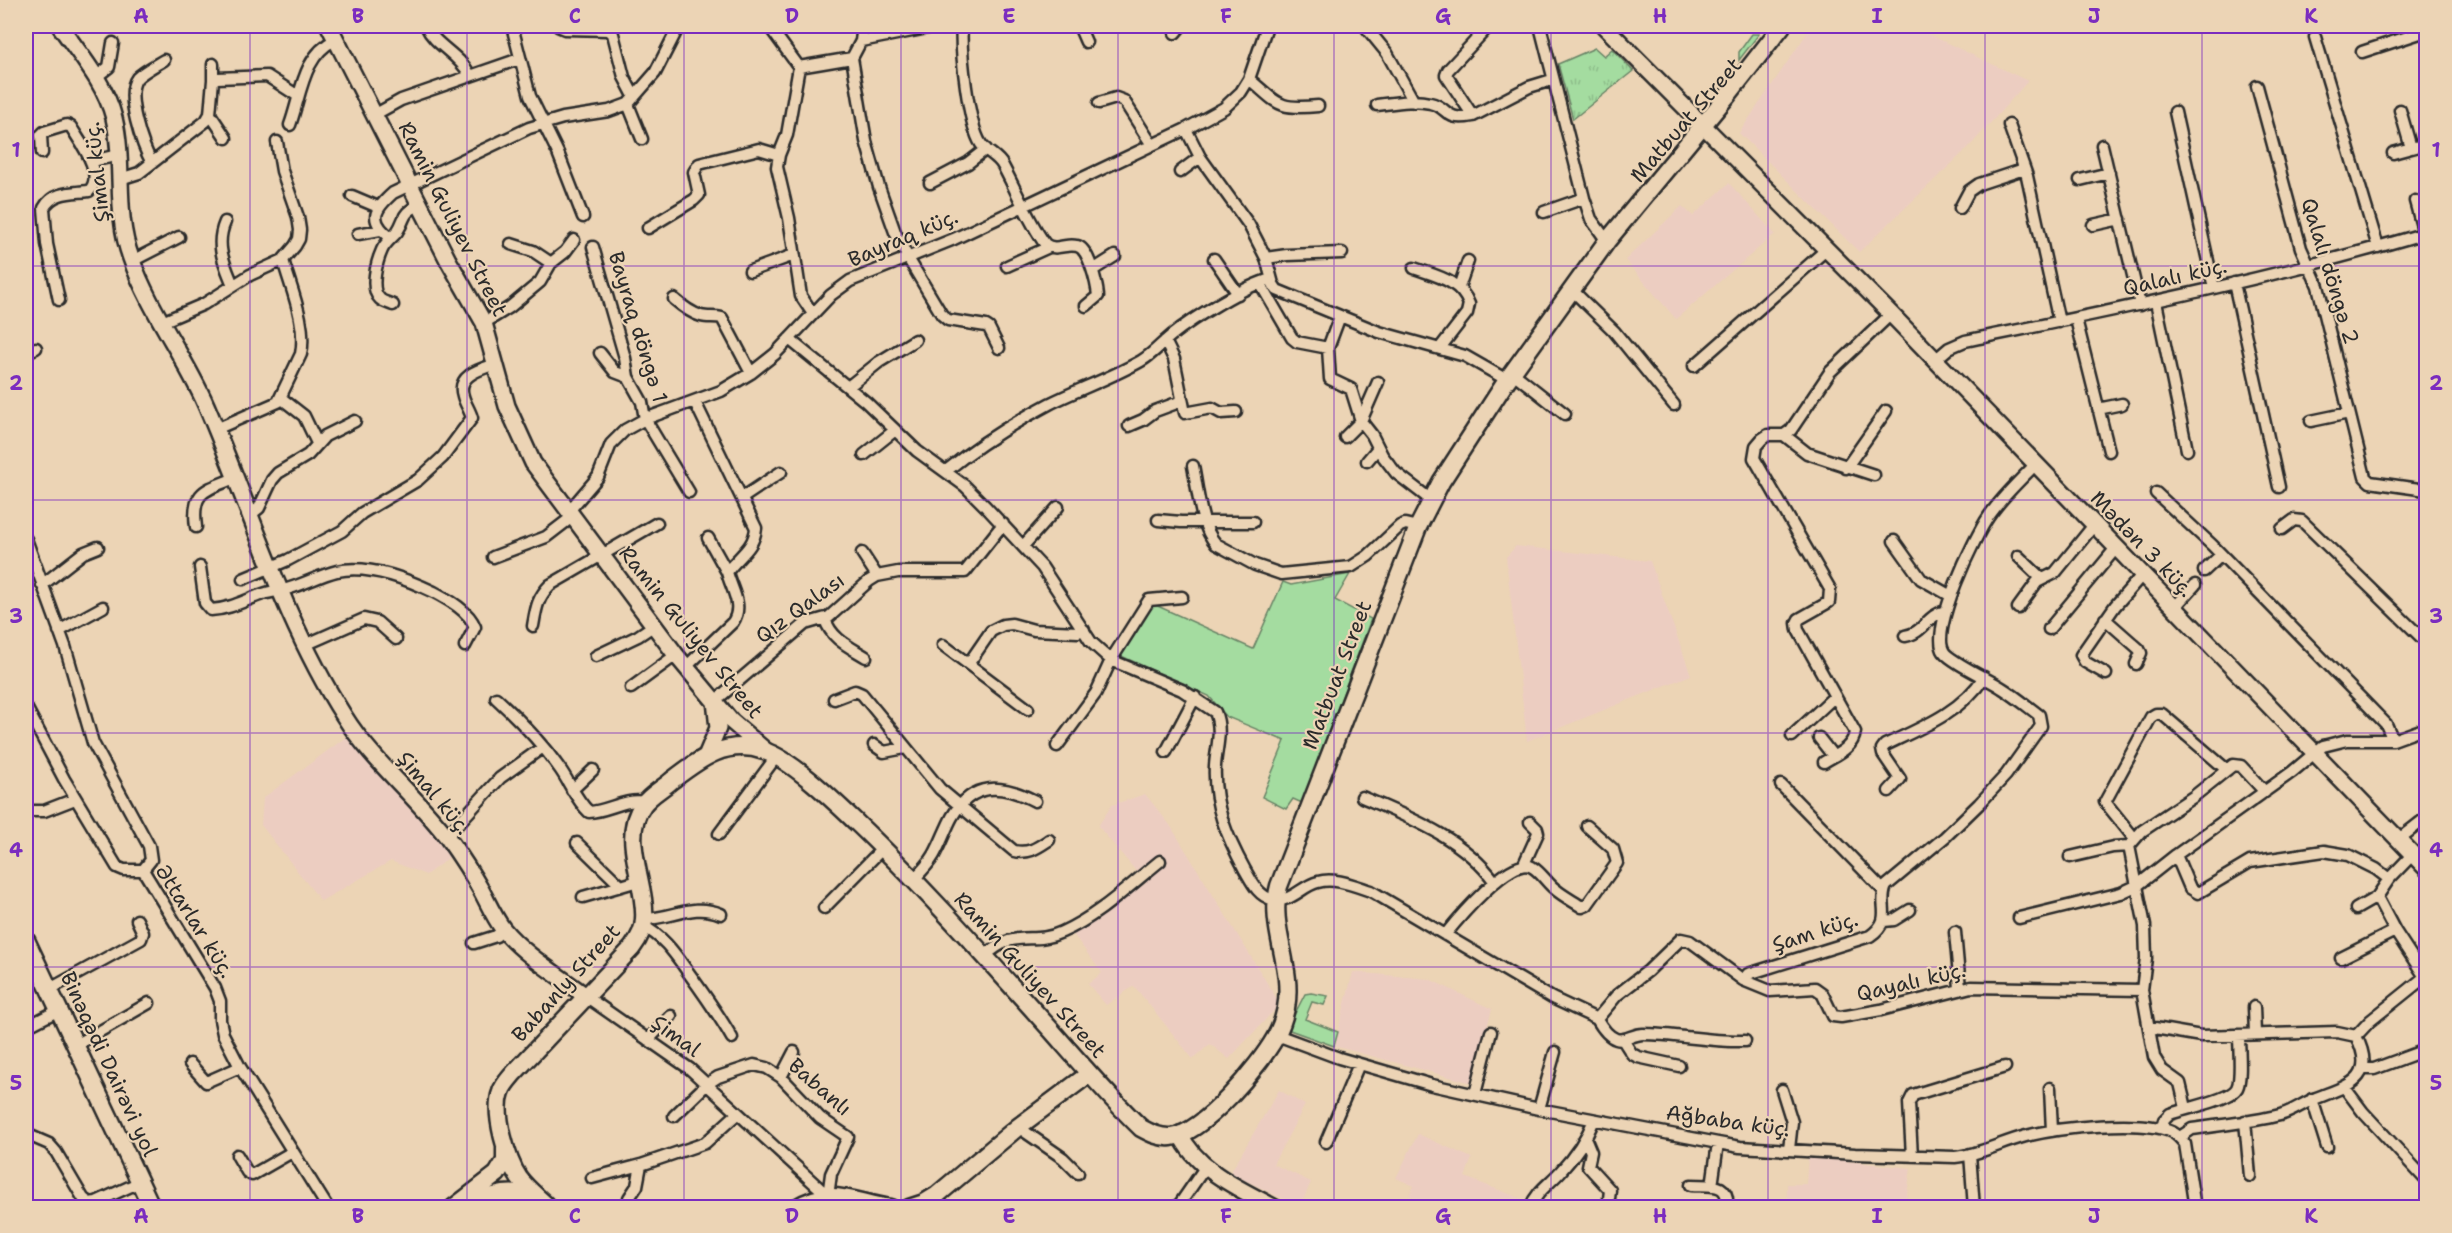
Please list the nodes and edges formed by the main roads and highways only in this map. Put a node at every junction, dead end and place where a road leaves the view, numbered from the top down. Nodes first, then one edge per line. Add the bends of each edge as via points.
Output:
1 (1782, 26) edge
2 (1795, 26) edge
3 (1707, 128) junction
4 (645, 802) joint
5 (26, 940) edge
6 (1089, 1074) junction
7 (1180, 1134) joint
8 (505, 1147) junction
9 (152, 1208) edge
10 (453, 1208) edge
11 (471, 1208) edge
12 (548, 1208) edge
13 (796, 1208) edge
14 (891, 1208) edge
15 (909, 1208) edge

1 - 3 main road, Matbuat Street
2 - 3 main road, Matbuat Street
3 - 7 main road, Matbuat Street via 1607,241 1571,289 1431,500 1276,900 1288,978 1286,1007 1277,1035 1220,1107
4 - 6 main road, Ramin Guliyev Street via 707,754 729,747 771,754 835,801 914,880
4 - 8 main road, Babanly Street via 634,828 644,922 632,948 514,1073 501,1092 499,1111
5 - 9 main road, Binəqədi Dairəvi yol
6 - 7 main road, Ramin Guliyev Street via 1141,1128 1162,1136
6 - 15 main road via 1018,1127 937,1196
8 - 10 main road via 502,1168
8 - 12 main road, Babanly Street via 517,1175
11 - 12 main road via 495,1196 516,1193
13 - 14 main road via 828,1196

